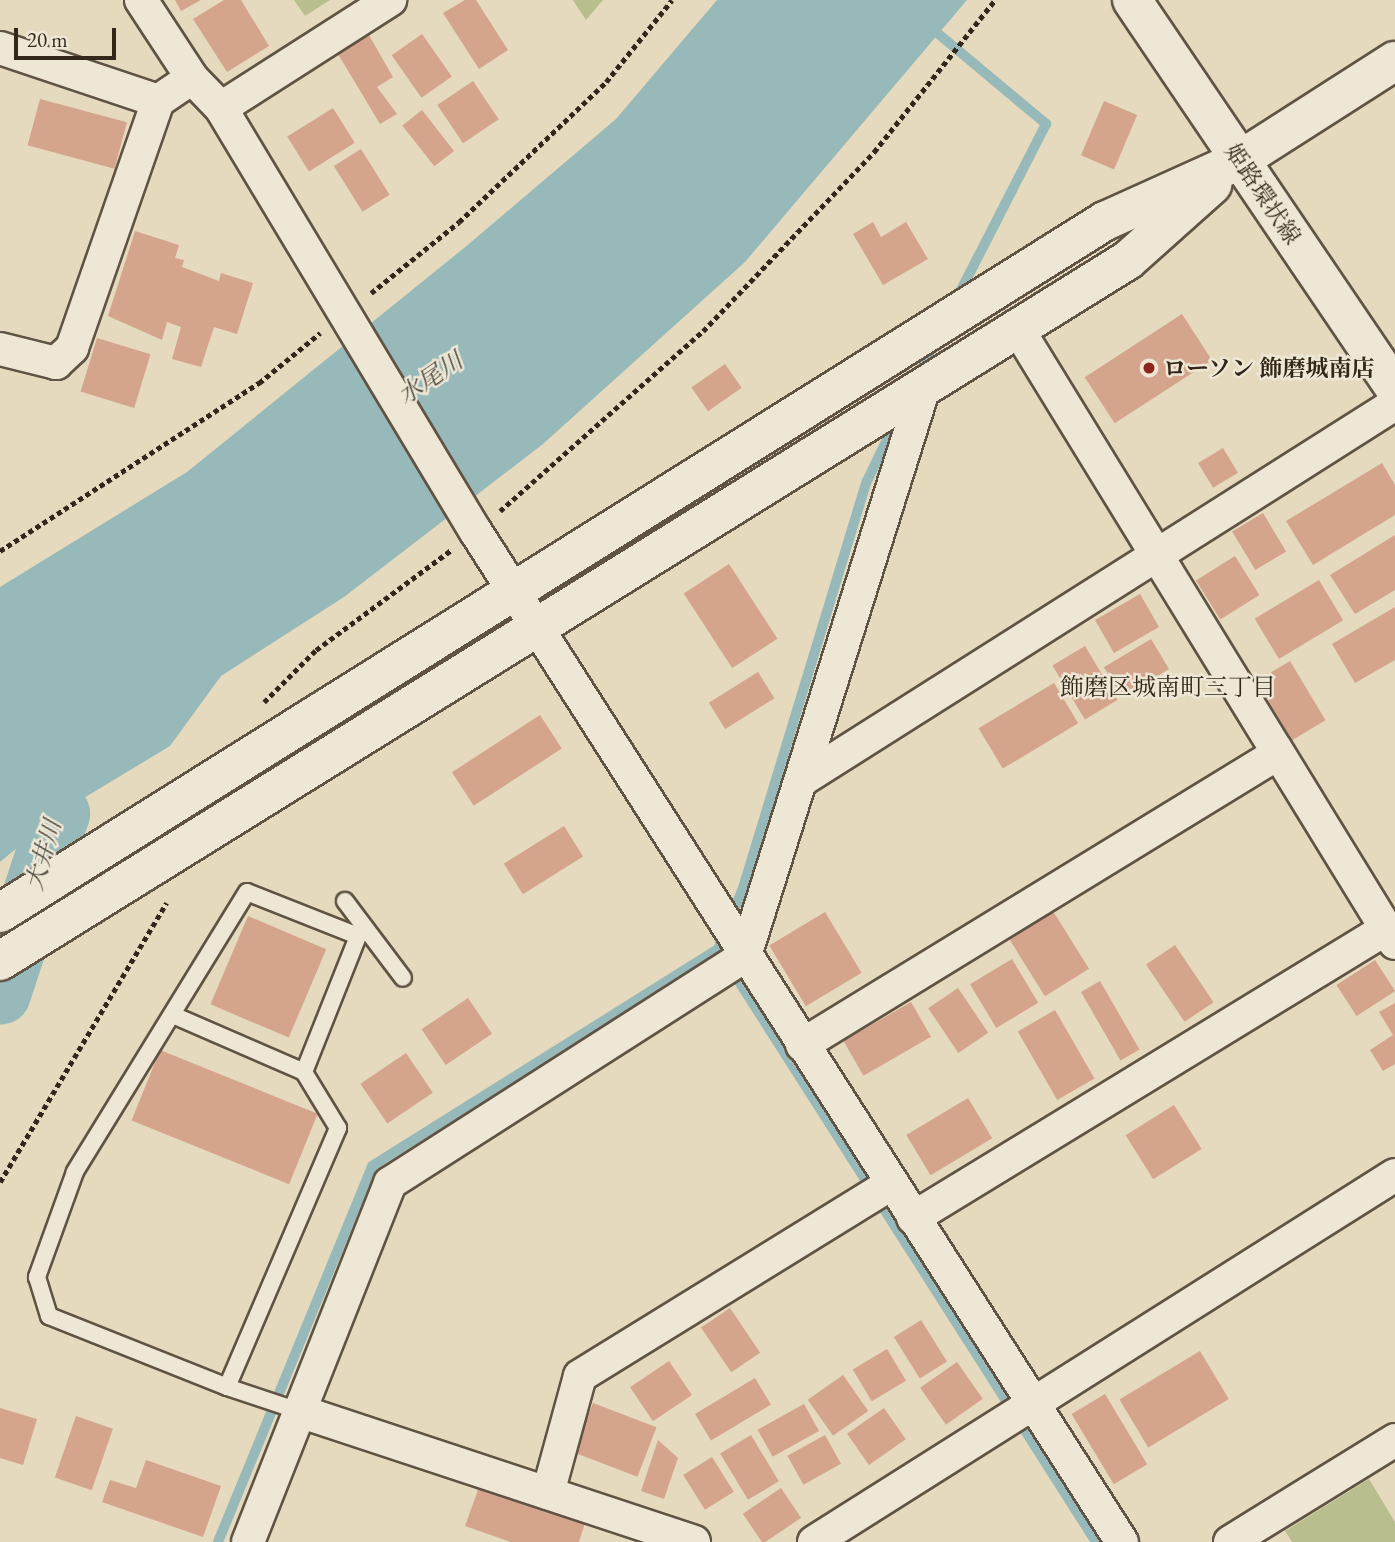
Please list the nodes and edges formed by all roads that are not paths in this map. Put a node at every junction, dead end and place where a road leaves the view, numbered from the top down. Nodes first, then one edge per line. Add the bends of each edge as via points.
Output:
1 (141, 0) edge
2 (390, 0) edge
3 (1132, 0) edge
4 (0, 48) edge
5 (1395, 61) edge
6 (192, 78) junction
7 (158, 101) junction
8 (221, 107) junction
9 (1240, 160) junction
10 (1016, 326) junction
11 (0, 349) edge
12 (925, 384) junction
13 (1395, 388) edge
14 (1395, 404) edge
15 (1153, 556) junction
16 (516, 592) junction
17 (540, 631) junction
18 (1277, 754) junction
19 (805, 778) junction
20 (345, 901) dead end
21 (0, 913) edge
22 (363, 934) junction
23 (1391, 936) edge
24 (745, 956) junction
25 (0, 961) edge
26 (402, 978) dead end
27 (173, 1015) junction
28 (802, 1045) junction
29 (304, 1072) junction
30 (1395, 1175) edge
31 (891, 1184) junction
32 (914, 1218) junction
33 (233, 1389) junction
34 (1032, 1403) junction
35 (299, 1411) junction
36 (1395, 1440) edge
37 (548, 1493) junction
38 (248, 1542) edge
39 (694, 1542) edge
40 (814, 1542) edge
41 (1122, 1542) edge
42 (1230, 1542) edge

1 - 6 street
2 - 8 street
3 - 9 street, 姫路環状線
4 - 7 street
5 - 9 street
6 - 7 street
6 - 8 street
7 - 11 street via 72,348 56,363
8 - 16 street via 342,316
9 - 10 street via 1128,260
9 - 13 street, 姫路環状線
9 - 16 street via 1105,221
10 - 12 street
10 - 15 street
12 - 17 street
12 - 19 street
14 - 15 street
15 - 18 street
15 - 19 street
16 - 17 street
16 - 21 street
17 - 24 street
17 - 25 street
18 - 23 street
18 - 28 street
19 - 24 street
20 - 22 lane
22 - 26 lane
22 - 27 lane via 247,892
22 - 29 lane
23 - 32 street
24 - 28 street
24 - 35 street via 390,1183
27 - 29 lane
27 - 33 lane via 75,1171 37,1277 49,1315
28 - 31 street
29 - 33 lane via 338,1128
30 - 34 street
31 - 32 street
31 - 37 street via 580,1377
32 - 34 street
33 - 35 lane
34 - 40 street
34 - 41 street
35 - 37 street
35 - 38 street
36 - 42 street
37 - 39 street

